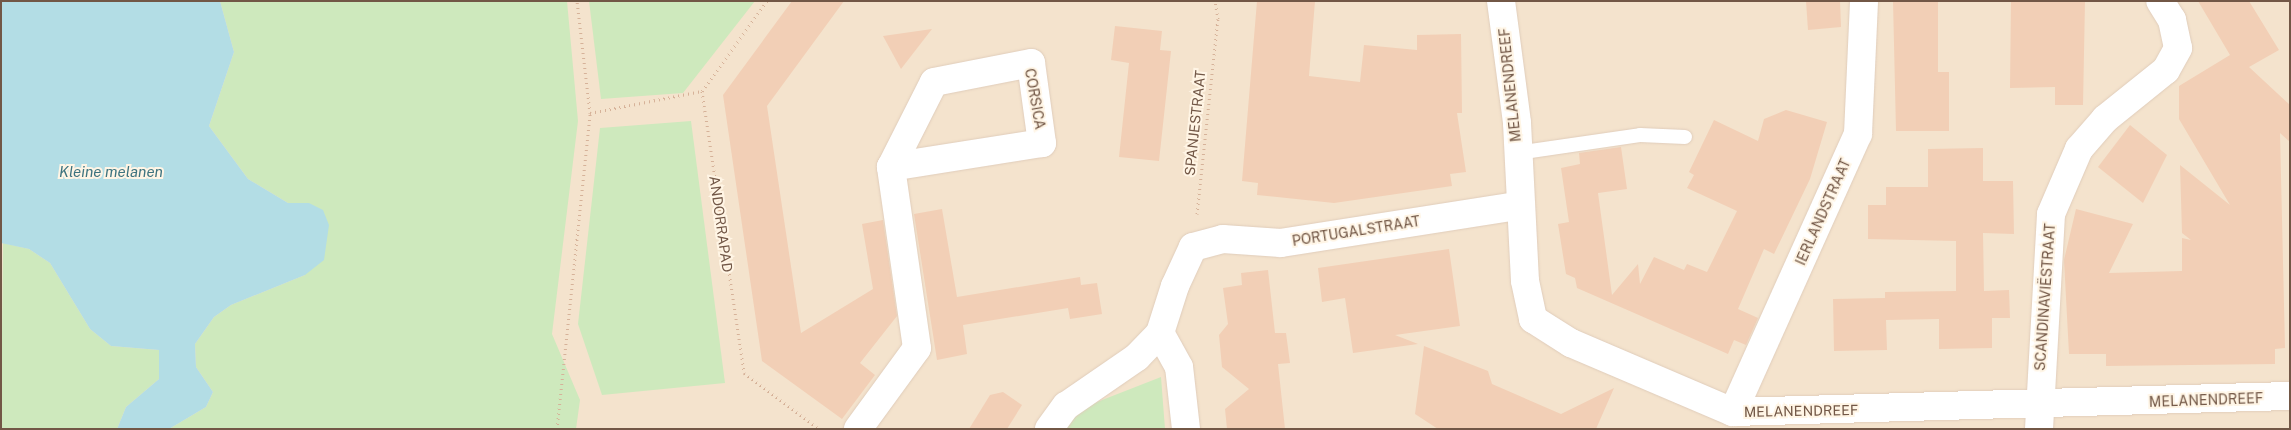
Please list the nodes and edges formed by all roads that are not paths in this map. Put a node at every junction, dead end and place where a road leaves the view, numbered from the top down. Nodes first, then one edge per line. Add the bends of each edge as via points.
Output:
1 (1501, 1) edge
2 (1864, 1) edge
3 (2160, 1) edge
4 (1685, 137) dead end
5 (1517, 153) junction
6 (891, 167) junction
7 (1518, 206) junction
8 (1160, 333) junction
9 (2290, 396) edge
10 (1734, 412) junction
11 (2039, 417) edge
12 (858, 429) edge
13 (1049, 429) edge
14 (1186, 429) edge

1 - 5 street, MELANENDREEF
2 - 10 street, IERLANDSTRAAT via 1858,134
3 - 11 street, SCANDINAVIËSTRAAT via 2172,20 2178,48 2166,70 2106,118 2079,149 2051,214
4 - 5 lane via 1640,135
5 - 7 street, MELANENDREEF
6 - 6 street, CORSICA via 1042,143 1031,62 934,82
6 - 12 street via 917,348
7 - 8 street, PORTUGALSTRAAT via 1281,243 1223,239 1193,247 1174,286
7 - 10 street, MELANENDREEF via 1533,319 1571,343
8 - 13 street via 1137,357 1066,406
8 - 14 street via 1179,367
9 - 11 street, MELANENDREEF
10 - 11 street, MELANENDREEF

